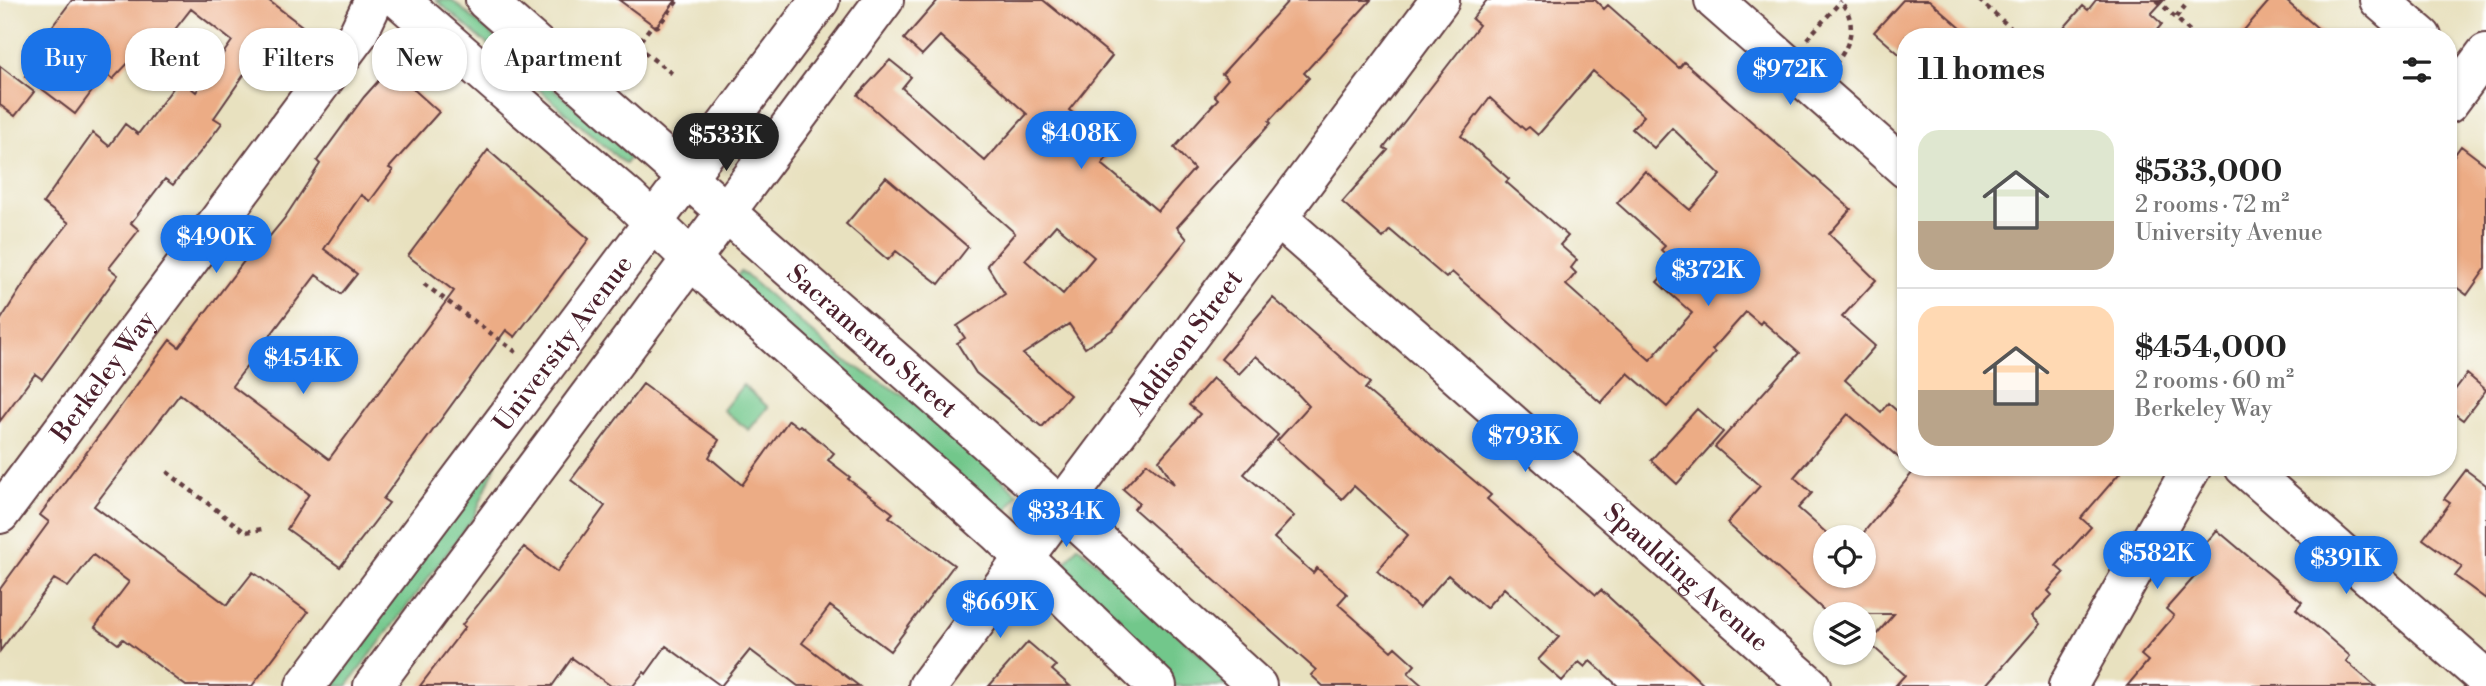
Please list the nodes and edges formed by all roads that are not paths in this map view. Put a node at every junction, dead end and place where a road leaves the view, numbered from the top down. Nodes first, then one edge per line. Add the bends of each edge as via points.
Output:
1 (374, 0) edge
2 (400, 0) edge
3 (485, 0) edge
4 (820, 0) edge
5 (884, 0) edge
6 (1440, 0) edge
7 (1714, 0) edge
8 (2379, 0) edge
9 (2412, 28) edge
10 (1897, 161) edge
11 (687, 179) junction
12 (726, 213) junction
13 (1278, 218) junction
14 (653, 222) junction
15 (692, 259) junction
16 (2187, 476) edge
17 (2254, 476) edge
18 (1060, 506) junction
19 (0, 514) edge
20 (1024, 558) junction
21 (2486, 679) edge
22 (305, 686) edge
23 (373, 686) edge
24 (928, 686) edge
25 (1157, 686) edge
26 (1257, 686) edge
27 (1811, 686) edge
28 (2068, 686) edge

1 - 19 street, Berkeley Way via 358,34
2 - 14 street
3 - 11 street, Sacramento Street
4 - 11 street, University Avenue
5 - 12 street, University Avenue
6 - 13 street, Addison Street
7 - 10 street
8 - 9 street
11 - 12 street, Sacramento Street
11 - 14 street, University Avenue
12 - 15 street, University Avenue
12 - 18 street, Sacramento Street
13 - 18 street, Addison Street
13 - 27 street, Spaulding Avenue
14 - 15 street
14 - 22 street, University Avenue
15 - 20 street
15 - 23 street, University Avenue
16 - 28 street
17 - 21 street
18 - 20 street, Addison Street
18 - 26 street, Sacramento Street
20 - 24 street, Addison Street
20 - 25 street

